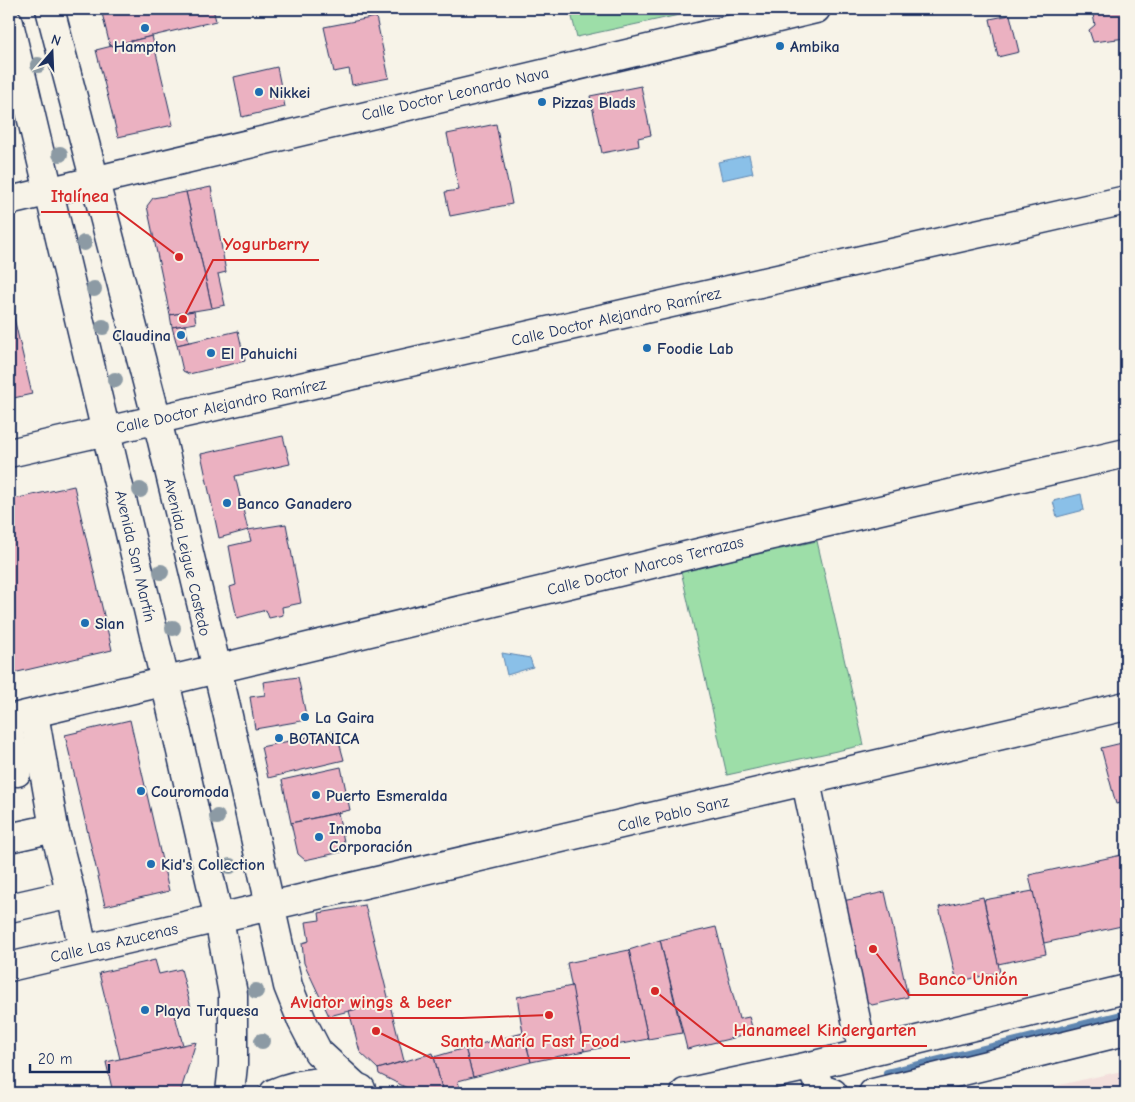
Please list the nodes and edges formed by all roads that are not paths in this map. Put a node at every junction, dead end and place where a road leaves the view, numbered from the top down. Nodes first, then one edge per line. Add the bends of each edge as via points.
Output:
1 (50, 9) edge
2 (816, 9) edge
3 (9, 23) edge
4 (95, 180) junction
5 (48, 192) junction
6 (1126, 200) edge
7 (9, 201) edge
8 (157, 420) junction
9 (105, 430) junction
10 (9, 453) edge
11 (1126, 453) edge
12 (215, 669) junction
13 (165, 681) junction
14 (1126, 706) edge
15 (21, 717) edge
16 (9, 731) edge
17 (44, 766) junction
18 (13, 773) edge
19 (806, 782) junction
20 (54, 828) junction
21 (9, 838) edge
22 (71, 894) junction
23 (272, 906) junction
24 (9, 908) edge
25 (219, 919) junction
26 (83, 949) junction
27 (9, 967) edge
28 (1126, 989) edge
29 (1126, 1031) edge
30 (863, 1053) junction
31 (810, 1066) junction
32 (364, 1090) edge
33 (230, 1093) edge
34 (274, 1093) edge
35 (685, 1093) edge
36 (833, 1093) edge
37 (873, 1093) edge

1 - 4 street, Avenida Leigue Castedo
2 - 4 street, Calle Doctor Leonardo Nava
3 - 5 street, Avenida San Martín
4 - 5 street, Calle Doctor Leonardo Nava
4 - 8 street, Avenida Leigue Castedo
5 - 7 street, Calle Doctor Leonardo Nava
5 - 9 street, Avenida San Martín
6 - 8 street, Calle Doctor Alejandro Ramírez
8 - 9 street, Calle Doctor Alejandro Ramírez
8 - 12 street, Avenida Leigue Castedo
9 - 10 street, Calle Doctor Alejandro Ramírez
9 - 13 street, Avenida San Martín
11 - 12 street, Calle Doctor Marcos Terrazas
12 - 13 street, Calle Doctor Marcos Terrazas
12 - 23 street, Avenida Leigue Castedo
13 - 15 street, Calle Doctor Marcos Terrazas
13 - 25 street, Avenida San Martín
14 - 19 street, Calle Pablo Sanz
15 - 17 street
16 - 18 street
17 - 18 street
17 - 20 street
19 - 23 street, Calle Pablo Sanz
19 - 30 street
20 - 21 street
20 - 22 street
22 - 24 street
22 - 26 street
23 - 25 street, Calle Pablo Sanz
23 - 32 street, Avenida Leigue Castedo via 288,986 302,1021 318,1052
25 - 26 street, Calle Las Azucenas
25 - 33 street, Avenida San Martín via 233,994
26 - 27 street, Calle Las Azucenas
28 - 30 street
29 - 37 street
30 - 31 street
31 - 35 street
31 - 36 street via 822,1089
32 - 34 street via 330,1082 302,1084

